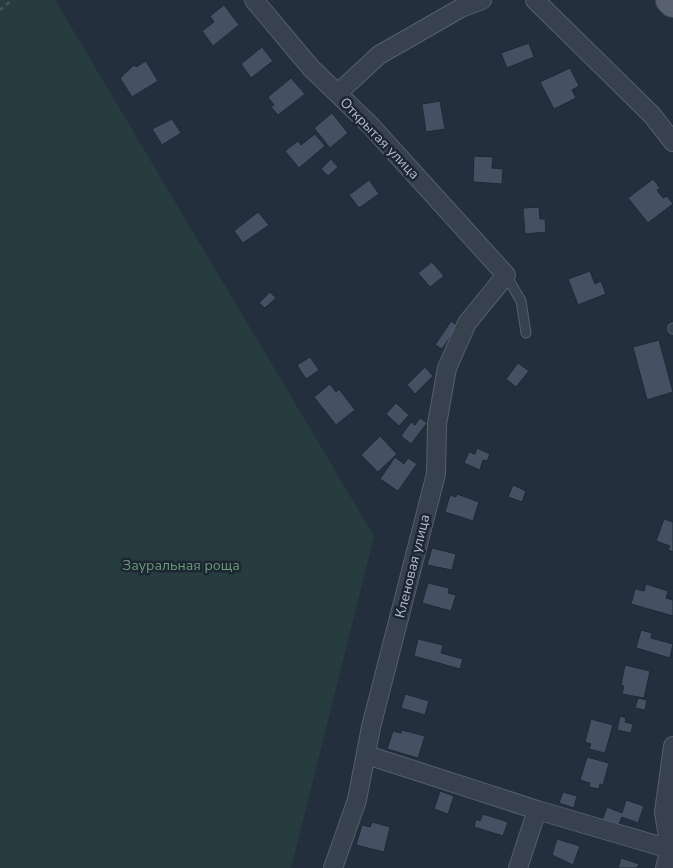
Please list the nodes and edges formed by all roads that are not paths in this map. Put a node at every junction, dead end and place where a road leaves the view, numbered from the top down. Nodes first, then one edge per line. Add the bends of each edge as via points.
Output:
1 (254, 0) edge
2 (482, 0) edge
3 (535, 0) edge
4 (338, 94) junction
5 (673, 142) edge
6 (506, 275) junction
7 (526, 333) dead end
8 (673, 746) edge
9 (367, 755) junction
10 (537, 810) junction
11 (672, 850) edge
12 (334, 868) edge
13 (518, 868) edge
14 (665, 868) edge

1 - 4 street, Открытая улица via 311,68
2 - 4 street via 461,8 379,55
3 - 5 street via 652,115
4 - 6 street, Открытая улица
6 - 7 lane via 521,301
6 - 9 street, Кленовая улица via 467,323 447,368 437,424 436,474 371,727
8 - 11 street via 664,812
9 - 10 street
9 - 12 street, Кленовая улица via 357,800
10 - 11 street
10 - 13 street
11 - 14 street

